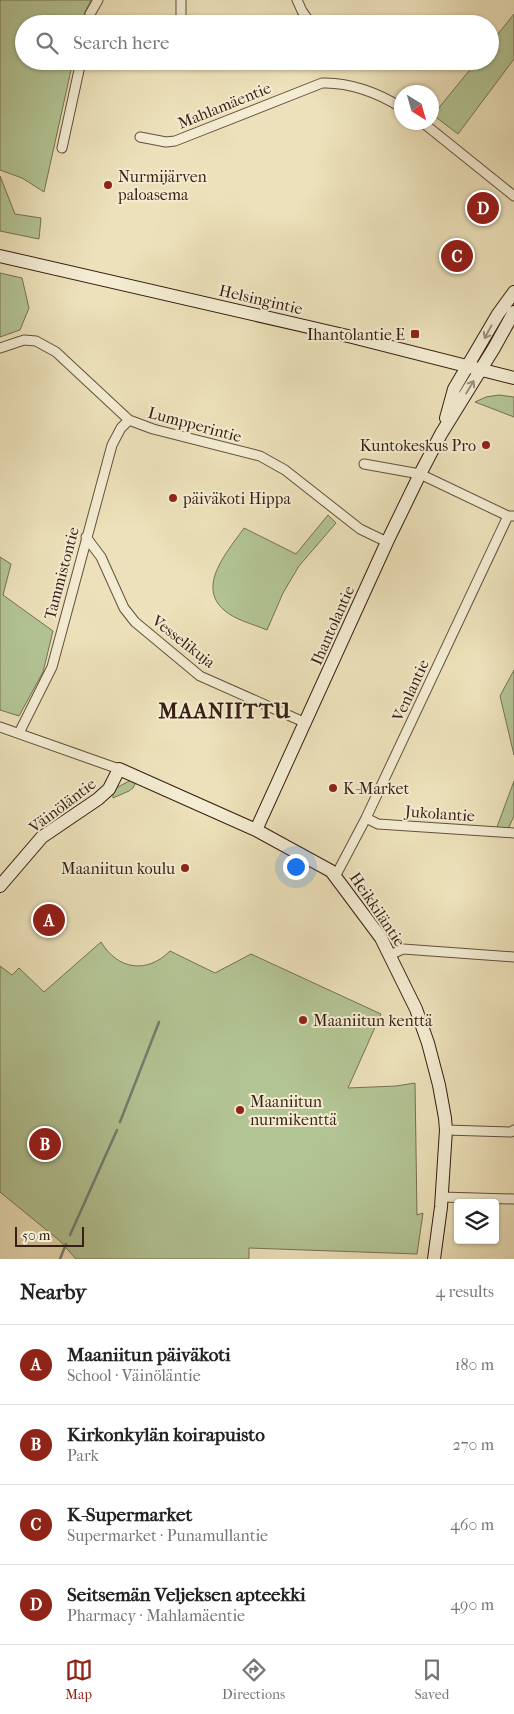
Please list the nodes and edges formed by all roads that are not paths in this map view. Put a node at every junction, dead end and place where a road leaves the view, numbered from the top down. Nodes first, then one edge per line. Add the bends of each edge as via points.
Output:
1 (98, 0) edge
2 (181, 0) edge
3 (297, 0) edge
4 (90, 15) edge
5 (181, 15) edge
6 (305, 15) edge
7 (79, 70) edge
8 (394, 103) edge
9 (432, 130) edge
10 (140, 137) dead end
11 (62, 148) dead end
12 (514, 196) edge
13 (0, 256) edge
14 (514, 292) edge
15 (514, 312) edge
16 (0, 348) edge
17 (468, 367) junction
18 (480, 370) junction
19 (514, 378) edge
20 (129, 420) junction
21 (441, 434) junction
22 (364, 464) dead end
23 (420, 474) junction
24 (511, 516) edge
25 (86, 537) junction
26 (387, 542) junction
27 (306, 723) junction
28 (0, 726) edge
29 (19, 733) junction
30 (119, 769) junction
31 (366, 818) junction
32 (256, 830) junction
33 (514, 833) edge
34 (336, 876) junction
35 (0, 886) edge
36 (390, 955) junction
37 (514, 957) edge
38 (446, 1130) junction
39 (514, 1130) edge
40 (441, 1197) junction
41 (514, 1199) edge
42 (434, 1259) edge

1 - 4 street
2 - 5 street
3 - 6 street
7 - 11 street
8 - 10 street, Mahlamäentie via 337,83 322,83 175,141
9 - 12 street
13 - 17 street, Helsingintie
14 -> 17 street, Ihantolantie
15 - 18 street, Ihantolantie
16 - 20 street, Lumpperintie via 24,340 56,352
17 - 18 street, Helsingintie
17 - 21 street, Ihantolantie via 454,389
18 - 19 street, Helsingintie
21 -> 18 street, Ihantolantie
20 - 25 street, Tammistontie via 112,445
20 - 26 street, Lumpperintie via 153,430 260,456 285,470 360,529
21 - 23 street, Ihantolantie
22 - 23 street
23 - 24 street
23 - 26 street, Ihantolantie
24 - 31 street, Venlantie
25 - 27 street, Vesselikuja via 101,558 124,608 135,622 200,676
25 - 29 street, Tammistontie via 52,667
26 - 27 street, Ihantolantie
27 - 32 street, Ihantolantie
28 - 29 street, Heikkiläntie
29 - 30 street, Heikkiläntie
30 - 32 street, Heikkiläntie
30 - 35 street, Väinöläntie via 109,789 42,837
31 - 33 street, Jukolantie via 378,824
31 - 34 street, Venlantie
32 - 34 street, Heikkiläntie
34 - 36 street, Heikkiläntie
36 - 37 street via 402,949
36 - 38 street, Heikkiläntie via 428,1043
38 - 39 street
38 - 40 street, Heikkiläntie
40 - 41 street
40 - 42 street, Heikkiläntie

